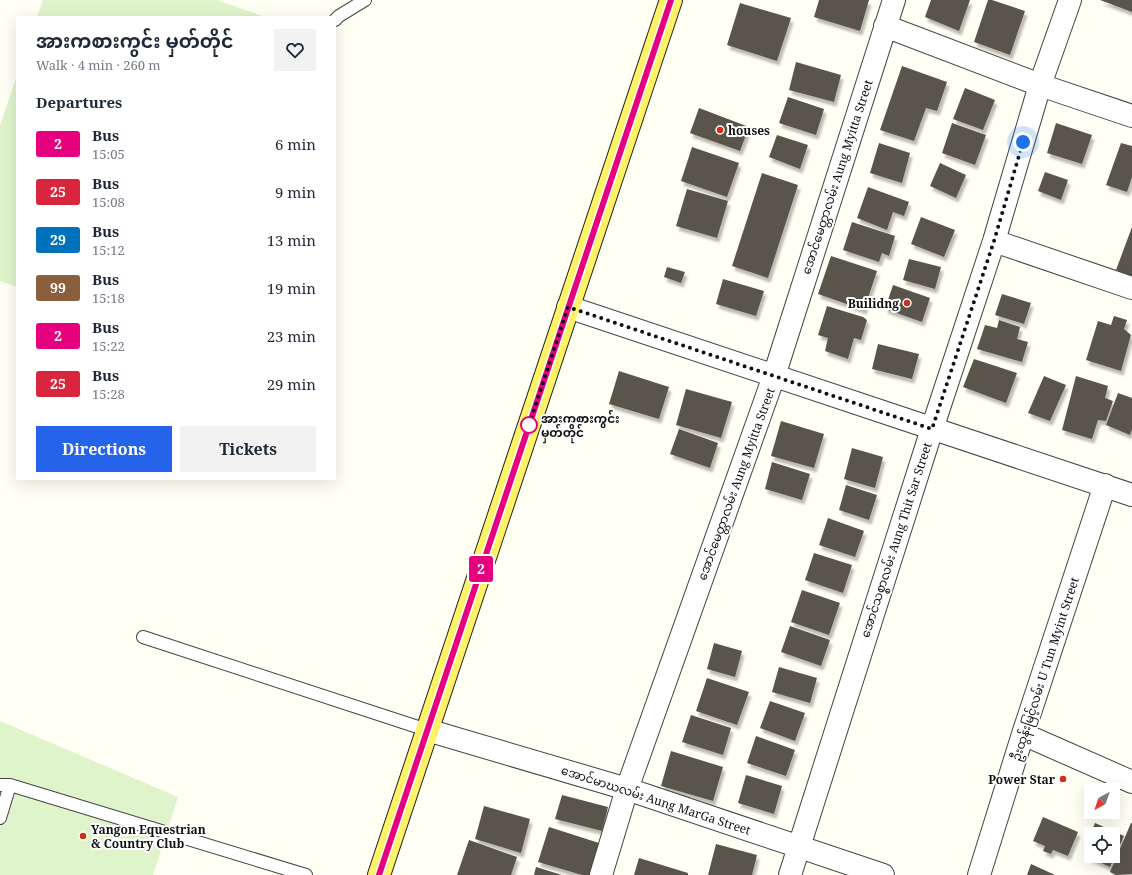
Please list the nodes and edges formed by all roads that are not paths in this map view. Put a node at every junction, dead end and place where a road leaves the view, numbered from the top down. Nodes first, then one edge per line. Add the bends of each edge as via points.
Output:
1 (365, 0) edge
2 (671, 0) edge
3 (894, 0) edge
4 (1070, 0) edge
5 (336, 19) edge
6 (885, 26) junction
7 (1040, 85) junction
8 (1132, 116) edge
9 (994, 241) junction
10 (1132, 288) edge
11 (568, 307) junction
12 (774, 376) junction
13 (932, 429) junction
14 (1105, 485) junction
15 (1132, 495) edge
16 (142, 637) dead end
17 (427, 730) junction
18 (1023, 734) junction
19 (1132, 782) edge
20 (5, 785) edge
21 (627, 789) junction
22 (0, 818) edge
23 (798, 847) junction
24 (306, 875) edge
25 (379, 875) edge
26 (601, 875) edge
27 (790, 875) edge
28 (883, 875) edge
29 (979, 875) edge

1 - 5 lane
2 - 11 main road
3 - 6 street, အောင်မေတ္တာလမ်း Aung Myitta Street
4 - 7 street, အောင်သစ္စာလမ်း Aung Thit Sar Street
6 - 7 street
6 - 12 street, အောင်မေတ္တာလမ်း Aung Myitta Street
7 - 8 street
7 - 9 street, အောင်သစ္စာလမ်း Aung Thit Sar Street
9 - 10 street
9 - 13 street, အောင်သစ္စာလမ်း Aung Thit Sar Street
11 - 12 street
11 - 17 main road
12 - 13 street
12 - 21 street, အောင်မေတ္တာလမ်း Aung Myitta Street
13 - 14 street
13 - 23 street, အောင်သစ္စာလမ်း Aung Thit Sar Street
14 - 15 street
14 - 18 street, ဦးထွန်းမြင့်လမ်း U Tun Myint Street
16 - 17 lane
17 - 21 street, အောင်မာဃလမ်း Aung MarGa Street
17 - 25 main road
18 - 19 street
18 - 29 street, ဦးထွန်းမြင့်လမ်း U Tun Myint Street
20 - 22 lane
20 - 24 lane
21 - 23 street, အောင်မာဃလမ်း Aung MarGa Street
21 - 26 street, အောင်မေတ္တာလမ်း Aung Myitta Street
23 - 27 street, အောင်သစ္စာလမ်း Aung Thit Sar Street
23 - 28 street, အောင်မာဃလမ်း Aung MarGa Street

